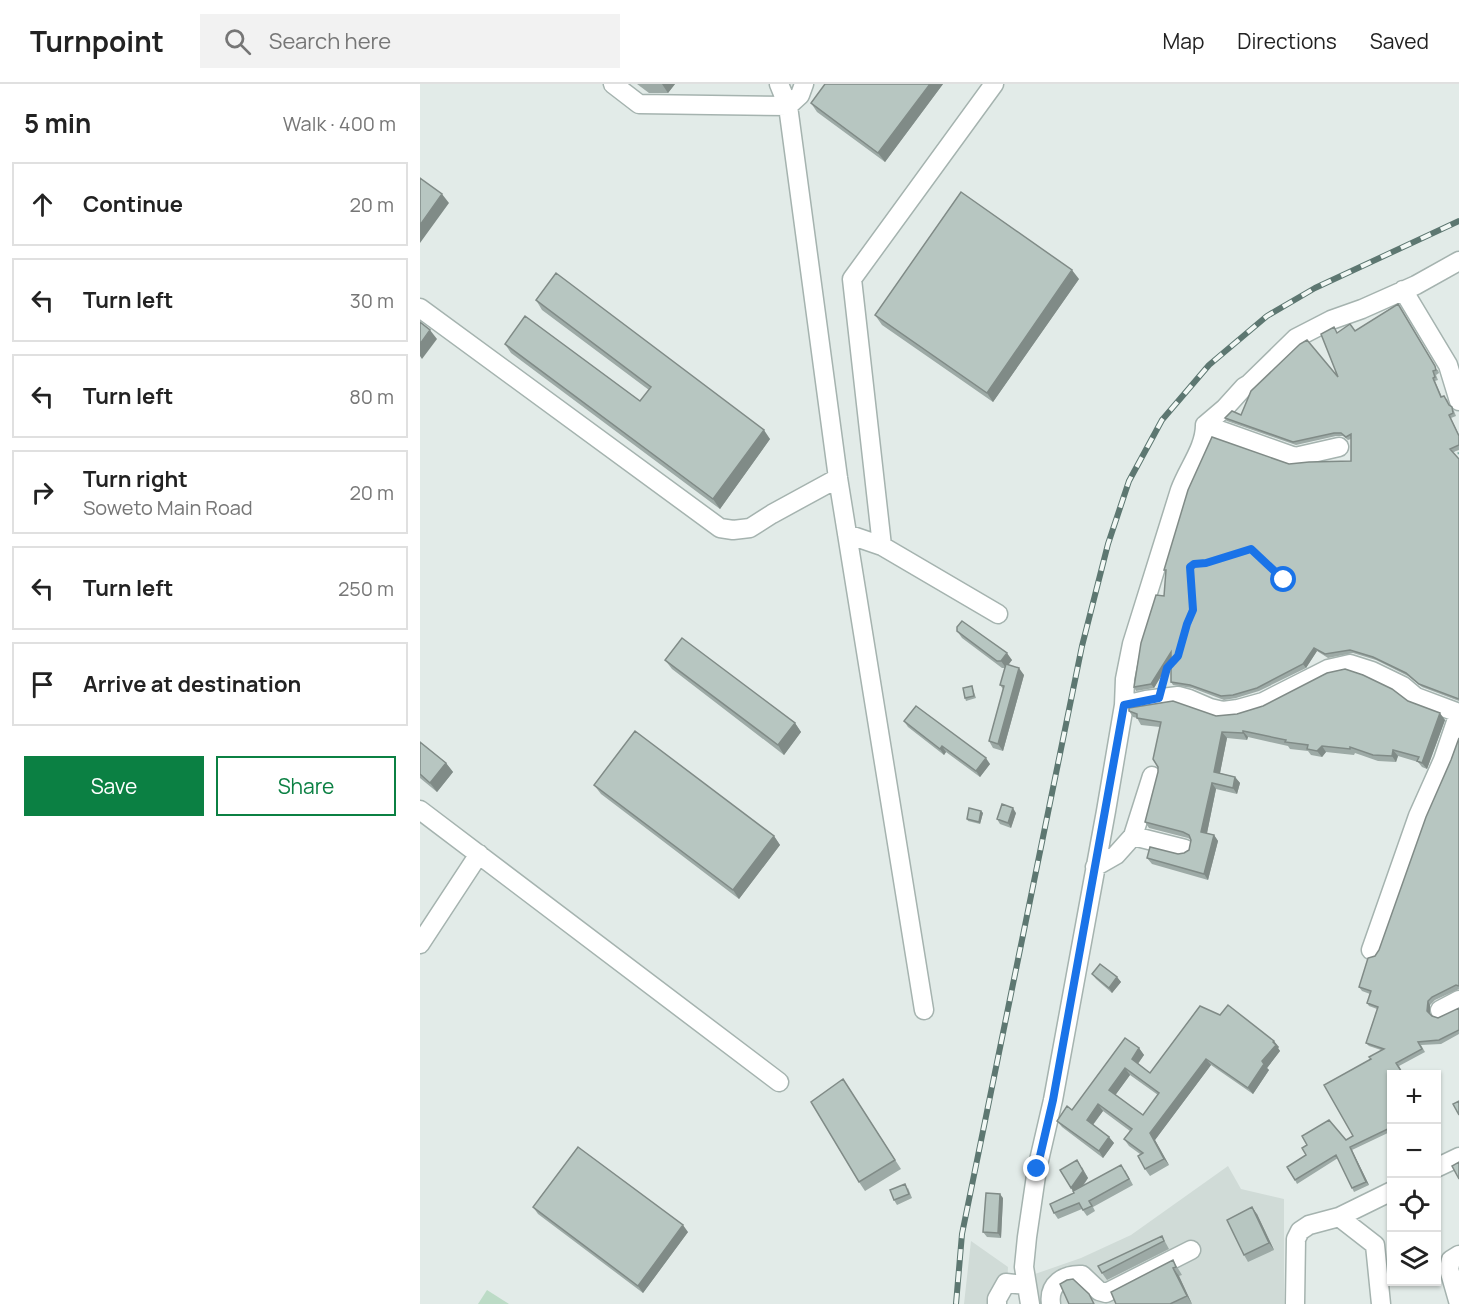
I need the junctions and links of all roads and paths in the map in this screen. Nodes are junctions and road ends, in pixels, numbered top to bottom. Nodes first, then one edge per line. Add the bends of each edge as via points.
1 (613, 84) edge
2 (779, 84) edge
3 (804, 84) edge
4 (994, 84) edge
5 (788, 106) junction
6 (1459, 261) edge
7 (1402, 290) junction
8 (420, 308) edge
9 (1459, 401) edge
10 (1205, 425) junction
11 (1449, 443) edge
12 (1339, 447) dead end
13 (1459, 453) edge
14 (838, 478) junction
15 (847, 534) junction
16 (882, 546) junction
17 (998, 614) dead end
18 (1178, 656) edge
19 (1159, 698) junction
20 (1124, 705) junction
21 (1459, 713) edge
22 (1152, 776) dead end
23 (420, 810) edge
24 (1133, 836) junction
25 (1185, 849) edge
26 (479, 854) junction
27 (1095, 867) junction
28 (420, 944) edge
29 (1371, 950) dead end
30 (1459, 1000) edge
31 (924, 1010) dead end
32 (1440, 1010) dead end
33 (779, 1082) dead end
34 (1459, 1157) edge
35 (1441, 1166) edge
36 (1387, 1193) edge
37 (1339, 1217) junction
38 (1191, 1250) dead end
39 (1459, 1256) edge
40 (1026, 1285) junction
41 (997, 1304) edge
42 (1030, 1304) edge
43 (1051, 1304) edge
44 (1294, 1304) edge
45 (1381, 1304) edge
46 (1459, 1304) edge

1 - 5 street via 639,104
2 - 5 street
3 - 5 street
4 - 16 street via 852,279
5 - 14 street
6 - 7 street
7 - 9 street via 1448,365
7 - 10 street via 1296,338
8 - 14 street via 720,528 750,528
10 - 12 street via 1295,457
10 - 20 street via 1205,438 1186,472 1132,644
11 - 13 path
14 - 15 street
15 - 16 street
15 - 31 street
16 - 17 street
18 - 19 path via 1167,668
19 - 20 street
19 - 21 street via 1178,696 1217,709 1238,709 1263,702 1328,669 1350,664 1403,686 1416,697
20 - 27 street
21 - 29 street
22 - 24 street
23 - 26 street
24 - 25 street
24 - 27 street via 1116,855
26 - 28 street
26 - 33 street
27 - 40 street via 1037,1169 1024,1267
30 - 32 street
34 - 35 street
36 - 37 street
37 - 44 street via 1300,1231 1296,1239
37 - 45 street via 1375,1245
38 - 43 street via 1106,1293 1082,1275 1064,1277 1052,1289
39 - 46 street via 1451,1260 1449,1269
40 - 41 street via 1006,1283
40 - 42 street

